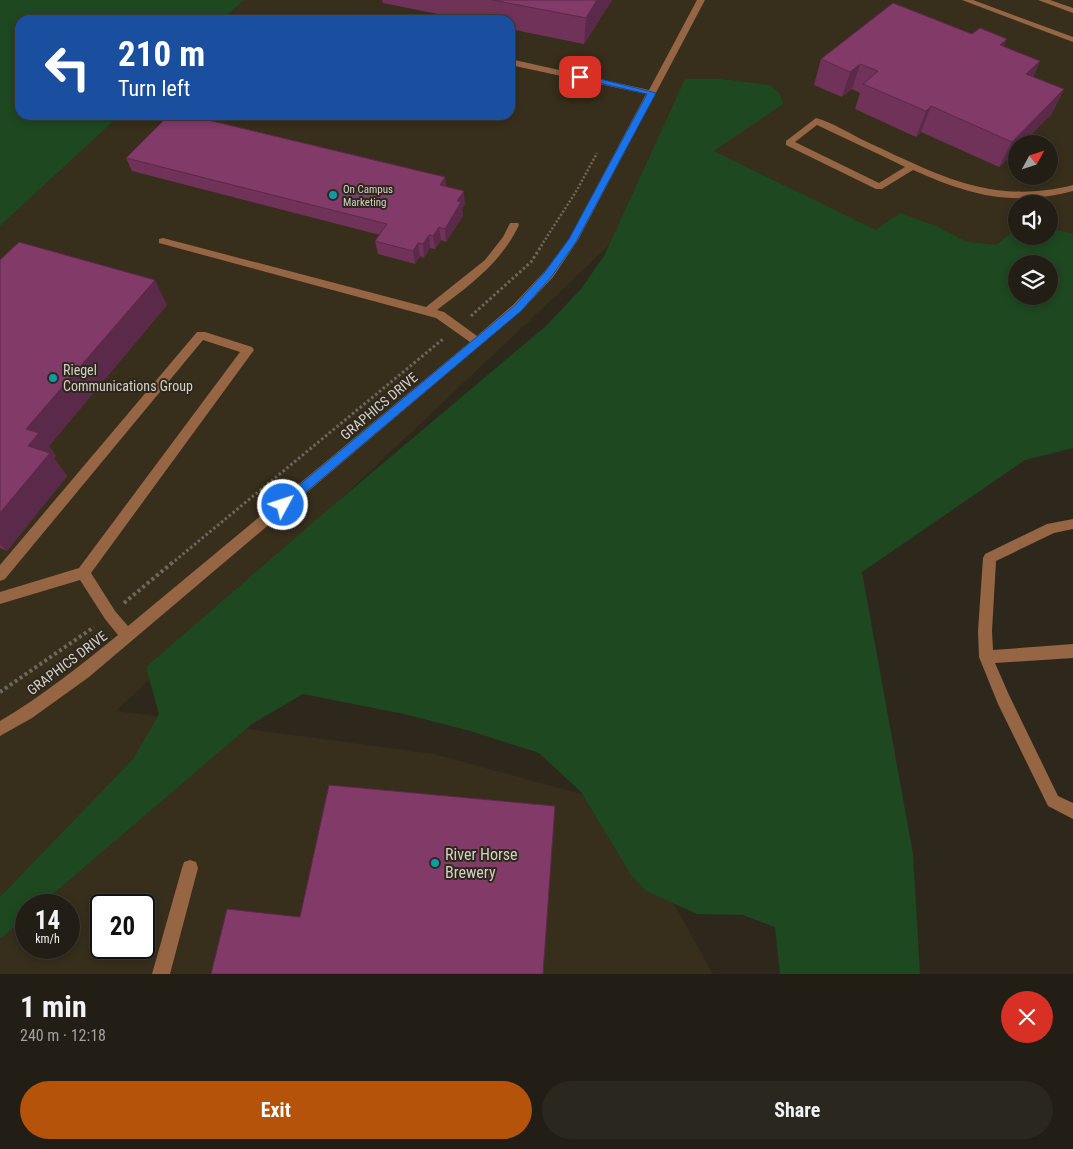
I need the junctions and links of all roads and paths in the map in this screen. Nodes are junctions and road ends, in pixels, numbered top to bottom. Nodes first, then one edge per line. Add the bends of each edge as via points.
1 (701, 0) edge
2 (966, 0) edge
3 (1042, 0) edge
4 (1073, 11) edge
5 (1073, 40) edge
6 (515, 63) edge
7 (652, 93) junction
8 (600, 147) dead end
9 (912, 166) junction
10 (1073, 188) edge
11 (514, 225) dead end
12 (164, 241) dead end
13 (428, 312) junction
14 (457, 328) junction
15 (478, 342) junction
16 (1073, 524) edge
17 (84, 573) junction
18 (0, 575) edge
19 (0, 598) edge
20 (110, 615) junction
21 (127, 636) junction
22 (1073, 651) edge
23 (986, 656) junction
24 (0, 692) edge
25 (0, 729) edge
26 (1073, 811) edge
27 (190, 868) dead end
28 (161, 974) edge

1 - 7 lane, GRAPHICS DRIVE
2 - 5 lane
3 - 4 lane
6 - 7 lane
7 - 15 lane, GRAPHICS DRIVE via 573,240 549,274
8 - 14 path via 531,262
9 - 9 lane via 816,121 789,143 879,187
9 - 10 lane via 948,182 991,194 1045,196
11 - 13 lane via 502,248 476,274
12 - 13 lane
13 - 14 lane via 440,315
14 - 15 lane
14 - 20 path
15 - 21 lane, GRAPHICS DRIVE
16 - 23 lane via 1052,528 990,558 984,631
17 - 18 lane via 248,350 201,335
17 - 19 lane
17 - 20 lane
20 - 21 lane
20 - 24 path
21 - 25 lane, GRAPHICS DRIVE via 84,672
22 - 23 lane
23 - 26 lane via 1003,699 1053,801
27 - 28 lane

